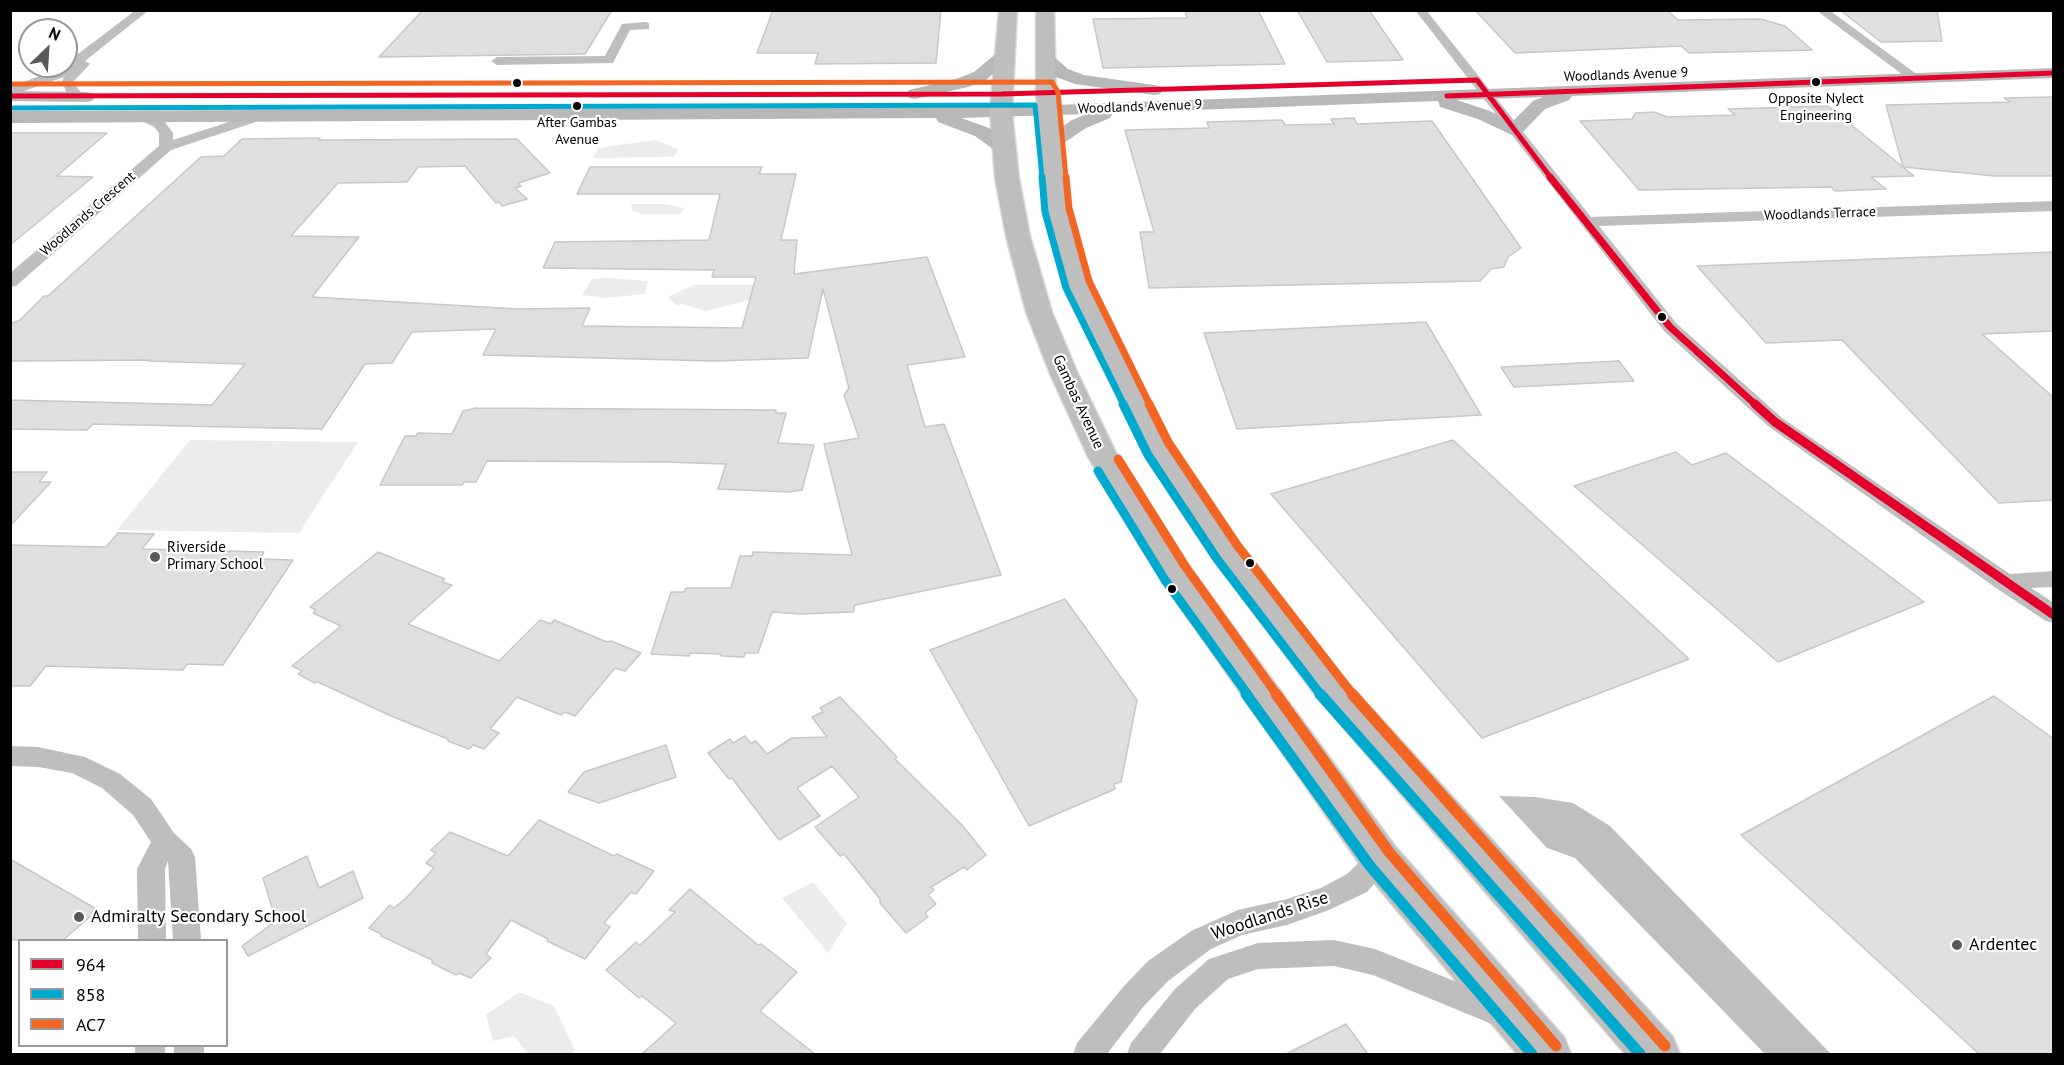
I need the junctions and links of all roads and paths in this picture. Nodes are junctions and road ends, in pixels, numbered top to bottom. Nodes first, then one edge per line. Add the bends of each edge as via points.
1 (144, 10) edge
2 (155, 10) edge
3 (1008, 10) edge
4 (1045, 10) edge
5 (1420, 10) edge
6 (1821, 10) edge
7 (645, 26) dead end
8 (1005, 56) junction
9 (1046, 59) junction
10 (497, 61) dead end
11 (2054, 61) edge
12 (1897, 65) junction
13 (2054, 73) edge
14 (1916, 78) junction
15 (1482, 88) junction
16 (1154, 90) junction
17 (1575, 92) junction
18 (10, 94) edge
19 (915, 94) junction
20 (80, 97) junction
21 (1412, 97) junction
22 (1001, 103) junction
23 (1127, 107) junction
24 (904, 112) junction
25 (266, 114) junction
26 (143, 116) junction
27 (1048, 116) junction
28 (10, 117) edge
29 (1514, 130) junction
30 (166, 147) junction
31 (1004, 148) junction
32 (2054, 206) edge
33 (1586, 222) junction
34 (10, 282) edge
35 (2054, 579) edge
36 (2004, 582) junction
37 (2054, 615) edge
38 (10, 756) edge
39 (165, 841) junction
40 (1380, 859) junction
41 (152, 939) edge
42 (187, 939) edge
43 (1516, 1020) junction
44 (1088, 1054) edge
45 (1142, 1054) edge
46 (1547, 1054) edge
47 (1656, 1054) edge

1 - 18 street via 60,74
2 - 20 street via 73,73 69,85
3 - 8 main road, Gambas Avenue
4 - 9 main road
5 - 15 street
6 - 12 street
7 - 10 street via 626,27 609,60
8 - 19 main road via 980,76
8 - 22 main road, Gambas Avenue
9 - 16 main road via 1062,73 1081,80
9 - 27 main road
11 - 12 main road, Woodlands Avenue 9
12 - 14 street
12 - 15 main road, Woodlands Avenue 9
13 - 14 main road, Woodlands Avenue 9
14 - 17 main road, Woodlands Avenue 9
15 - 16 main road, Woodlands Avenue 9
15 - 17 main road, Woodlands Avenue 9
15 - 21 main road, Woodlands Avenue 9
15 - 29 street
16 - 27 main road, Woodlands Avenue 9
17 - 29 main road via 1539,105
18 - 20 main road, Woodlands Avenue 9
19 - 20 main road, Woodlands Avenue 9
19 - 22 main road, Woodlands Avenue 9
21 - 23 main road, Woodlands Avenue 9
21 - 29 main road via 1463,107
22 - 24 main road, Woodlands Avenue 9
22 - 27 main road, Woodlands Avenue 9
22 - 31 main road, Gambas Avenue
23 - 27 main road, Woodlands Avenue 9
23 - 27 main road via 1095,116
24 - 25 main road, Woodlands Avenue 9
24 - 31 main road via 963,124
25 - 26 main road, Woodlands Avenue 9
25 - 30 street, Woodlands Crescent
26 - 28 main road, Woodlands Avenue 9
26 - 30 street via 159,124 166,133
27 - 47 main road via 1057,210 1078,285 1158,448 1227,552 1329,686
29 - 33 street
30 - 34 street, Woodlands Crescent
31 - 40 main road, Gambas Avenue via 1018,236 1039,312 1103,457 1175,573
32 - 33 street, Woodlands Terrace
33 - 36 street via 1670,327 1775,422
35 - 36 street
36 - 37 street
38 - 39 street via 76,764 111,781 142,807
39 - 41 street via 151,869
39 - 42 street via 182,856
40 - 43 main road, Gambas Avenue
40 - 44 street, Woodlands Rise via 1357,883 1329,898 1238,923 1201,940 1158,971
43 - 45 street via 1375,962 1334,953 1258,956 1219,969 1185,999
43 - 46 main road, Gambas Avenue

